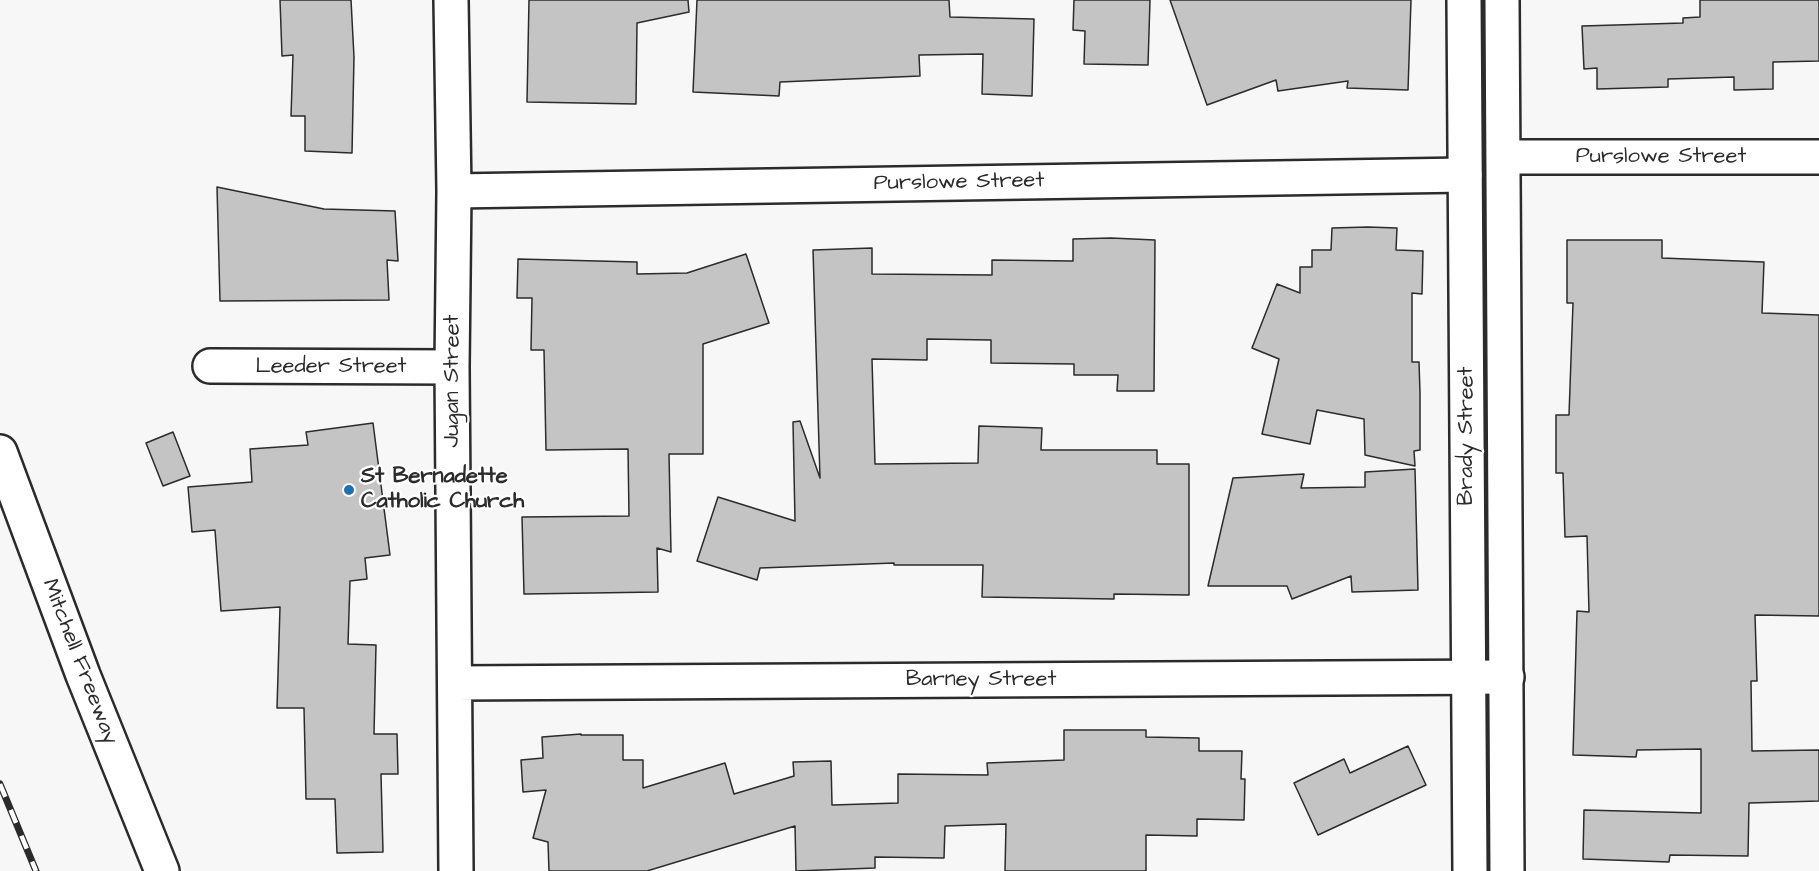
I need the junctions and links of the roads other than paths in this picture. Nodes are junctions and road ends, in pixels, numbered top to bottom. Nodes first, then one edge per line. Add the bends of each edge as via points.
1 (451, 0) edge
2 (1464, 0) edge
3 (1502, 0) edge
4 (1504, 157) junction
5 (1819, 157) edge
6 (1465, 175) junction
7 (454, 191) junction
8 (210, 366) dead end
9 (453, 368) junction
10 (0, 452) edge
11 (1468, 677) junction
12 (1507, 677) junction
13 (455, 682) junction
14 (162, 871) edge
15 (456, 871) edge
16 (1470, 871) edge
17 (1507, 871) edge

1 - 7 main road, Jugan Street
2 - 6 main road, Brady Street
3 - 4 main road, Brady Street
4 - 5 main road, Purslowe Street
4 - 12 main road, Brady Street
6 - 7 main road, Purslowe Street
6 - 11 main road, Brady Street
7 - 9 main road, Jugan Street
8 - 9 main road, Leeder Street
9 - 13 main road, Jugan Street
10 - 14 main road, Mitchell Freeway via 83,675
11 - 12 main road, Barney Street
11 - 13 main road, Barney Street
11 - 16 main road, Brady Street
12 - 17 main road, Brady Street
13 - 15 main road, Jugan Street

